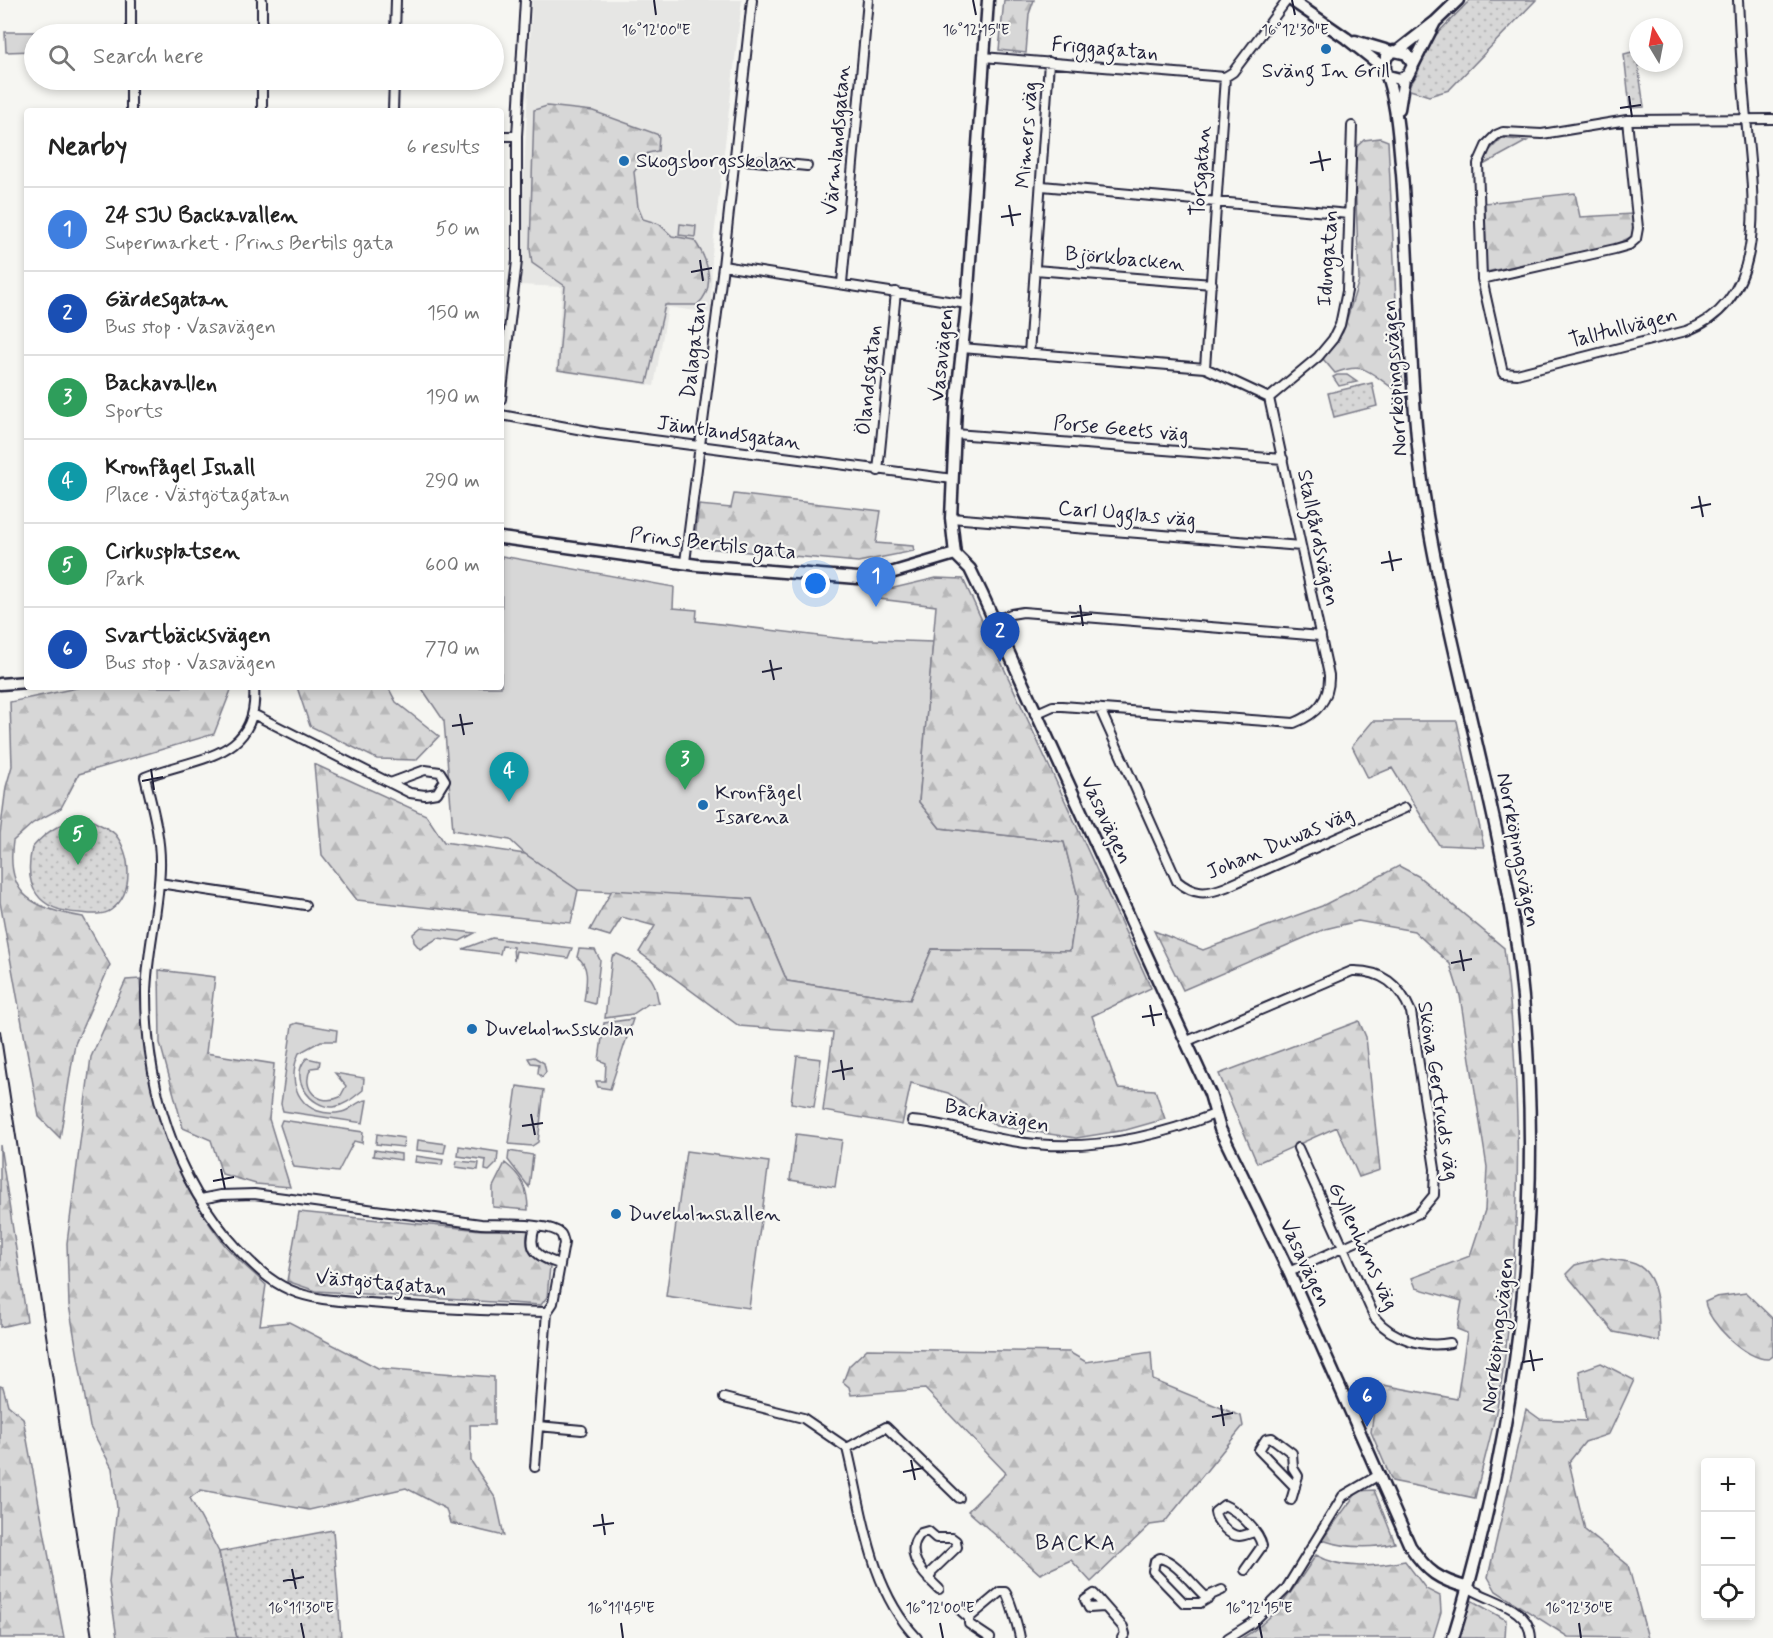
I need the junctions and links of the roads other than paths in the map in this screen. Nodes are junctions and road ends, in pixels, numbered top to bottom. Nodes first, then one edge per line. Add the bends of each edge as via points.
1 (131, 0) edge
2 (262, 0) edge
3 (396, 0) edge
4 (525, 0) edge
5 (752, 0) edge
6 (868, 0) edge
7 (987, 0) edge
8 (1287, 0) edge
9 (1291, 0) edge
10 (1458, 0) edge
11 (1738, 0) edge
12 (1435, 22) junction
13 (131, 24) edge
14 (262, 24) edge
15 (395, 24) edge
16 (1346, 38) junction
17 (1395, 52) junction
18 (982, 57) junction
19 (1049, 62) junction
20 (1412, 63) junction
21 (1386, 72) junction
22 (1225, 77) junction
23 (1404, 78) junction
24 (131, 90) edge
25 (262, 90) edge
26 (394, 90) edge
27 (131, 108) edge
28 (262, 108) edge
29 (393, 108) edge
30 (1773, 119) edge
31 (1627, 120) junction
32 (1746, 120) junction
33 (1398, 121) junction
34 (1352, 126) dead end
35 (504, 136) edge
36 (517, 136) junction
37 (734, 159) junction
38 (807, 166) dead end
39 (1042, 186) junction
40 (1216, 202) junction
41 (1349, 214) junction
42 (723, 266) junction
43 (1035, 270) junction
44 (1482, 279) junction
45 (842, 283) junction
46 (1212, 284) junction
47 (896, 292) junction
48 (966, 304) junction
49 (962, 348) junction
50 (1029, 354) junction
51 (1205, 368) junction
52 (504, 371) edge
53 (1269, 398) junction
54 (504, 415) edge
55 (955, 434) junction
56 (700, 447) junction
57 (1283, 459) junction
58 (878, 471) junction
59 (953, 479) junction
60 (951, 518) junction
61 (504, 538) edge
62 (1301, 546) junction
63 (956, 555) junction
64 (685, 562) junction
65 (994, 621) junction
66 (1321, 636) junction
67 (24, 682) edge
68 (0, 684) edge
69 (254, 690) edge
70 (1100, 710) junction
71 (253, 714) junction
72 (1035, 714) junction
73 (390, 783) junction
74 (1405, 808) dead end
75 (159, 884) junction
76 (305, 905) dead end
77 (1185, 1042) junction
78 (1215, 1114) junction
79 (912, 1121) dead end
80 (1298, 1148) dead end
81 (201, 1199) junction
82 (535, 1227) junction
83 (1343, 1248) junction
84 (559, 1264) junction
85 (1289, 1272) junction
86 (547, 1312) junction
87 (1450, 1343) dead end
88 (724, 1398) dead end
89 (538, 1426) junction
90 (582, 1430) dead end
91 (847, 1448) junction
92 (535, 1467) dead end
93 (1379, 1475) junction
94 (1295, 1488) junction
95 (959, 1498) dead end
96 (1291, 1500) dead end
97 (1254, 1532) junction
98 (1245, 1570) dead end
99 (929, 1580) junction
100 (1469, 1588) junction
101 (939, 1589) dead end
102 (1222, 1590) dead end
103 (1210, 1597) junction
104 (1104, 1607) dead end
105 (958, 1609) dead end
106 (969, 1618) junction
107 (917, 1638) edge
108 (990, 1638) edge
109 (1020, 1638) edge
110 (1122, 1638) edge
111 (1228, 1638) edge
112 (1453, 1638) edge
113 (1531, 1638) edge

1 - 13 street
2 - 14 street
3 - 15 street
4 - 36 street
5 - 37 street, Dalagatan
6 - 45 street, Värmlandsgatan
7 - 18 street, Vasavägen
8 - 22 street via 1233,72
9 - 16 street
10 - 12 street
11 - 32 street, Talltullvägen
12 - 17 street
12 - 20 street
16 - 17 street
16 - 21 street
17 - 20 street via 1407,54
17 - 21 street via 1385,59
18 - 19 street, Friggagatan
18 - 48 street, Vasavägen
19 - 22 street, Friggagatan
19 - 39 street, Mimers väg
20 - 23 street via 1411,72
21 - 23 street
21 - 33 street, Norrköpingsvägen
22 - 40 street, Torsgatan
23 - 33 street, Norrköpingsvägen
24 - 27 street
25 - 28 street
26 - 29 street
30 - 32 street, Talltullvägen
31 - 32 street, Talltullvägen
31 - 44 street via 1636,239 1615,249
31 - 44 street, Talltullvägen via 1542,134 1496,135 1481,153 1478,164
32 - 44 street, Talltullvägen via 1752,180 1750,250 1737,290 1726,307 1705,324 1517,374 1503,373
33 - 100 street, Norrköpingsvägen via 1420,471 1442,593 1504,866 1520,969 1530,1104 1528,1241 1522,1315 1507,1420
34 - 41 street, Idungatan
35 - 36 street
36 - 52 street via 516,261
37 - 38 street
37 - 42 street, Dalagatan
39 - 40 street
39 - 43 street, Mimers väg
40 - 41 street
40 - 46 street, Torsgatan
41 - 53 street, Idungatan via 1347,291 1334,339
42 - 45 street
42 - 56 street, Dalagatan
43 - 46 street, Björkbacken
43 - 50 street, Mimers väg
45 - 47 street
46 - 51 street, Torsgatan
47 - 48 street
47 - 58 street, Ölandsgatan
48 - 49 street, Vasavägen
49 - 50 street
49 - 55 street, Vasavägen
50 - 51 street
51 - 53 street
53 - 57 street, Stallgårdsvägen
54 - 56 street, Jämtlandsgatan
55 - 57 street, Porse Geets väg
55 - 59 street, Vasavägen
56 - 58 street, Jämtlandsgatan
56 - 64 street, Dalagatan
57 - 62 street, Stallgårdsvägen
58 - 59 street, Jämtlandsgatan
59 - 60 street, Vasavägen
60 - 62 street, Carl Ugglas väg
60 - 63 street, Vasavägen
61 - 64 street, Prins Bertils gata
62 - 66 street, Stallgårdsvägen
63 - 64 street, Prins Bertils gata via 863,578
63 - 65 street, Vasavägen via 970,569
65 - 66 street via 1023,612
65 - 72 street, Vasavägen
66 - 70 street, Stallgårdsvägen via 1330,687 1317,711 1294,723
67 - 68 street
69 - 71 street, Västgötagatan
70 - 72 street, Stallgårdsvägen via 1053,706
70 - 74 street, Johan Duwas väg via 1177,881 1202,894
71 - 73 street
71 - 75 street, Västgötagatan via 247,731 230,748 145,777 157,837
72 - 77 street, Vasavägen
73 - 73 street via 425,795 439,791 445,780 440,772 430,770
75 - 76 street
75 - 81 street, Västgötagatan via 149,961 147,1032 160,1105 172,1144
77 - 78 street, Vasavägen via 1210,1094
77 - 83 street, Sköna Gertruds väg via 1352,971 1372,972 1399,989 1411,1012 1435,1169 1434,1195 1419,1213
78 - 79 street, Backavägen via 1119,1143 1083,1146 1013,1142
78 - 85 street, Vasavägen
80 - 83 street, Gyllenhorns väg
81 - 82 street via 254,1194 481,1224
81 - 86 street, Västgötagatan via 217,1225 248,1259 291,1291 354,1302
82 - 84 street via 531,1244 534,1250
82 - 84 street via 561,1234 564,1243
83 - 85 street, Sköna Gertruds väg
83 - 87 street, Gyllenhorns väg via 1365,1300 1382,1326 1405,1339 1438,1345
84 - 86 street via 553,1303
85 - 93 street, Vasavägen
86 - 89 street
88 - 91 street via 804,1418
89 - 90 street
89 - 92 street
91 - 95 street via 886,1427
91 - 107 street via 878,1578 890,1603
93 - 100 street, Vasavägen via 1423,1566 1450,1583
93 - 111 street via 1343,1496 1286,1589 1252,1623
94 - 94 street via 1298,1476 1292,1453 1272,1438 1266,1439 1259,1450
94 - 96 street
97 - 97 street via 1232,1508 1224,1505 1215,1512 1216,1519 1233,1534
97 - 98 street via 1262,1546
99 - 99 street via 913,1553 913,1543 928,1531 936,1538 957,1541 957,1547
99 - 101 street
100 - 112 street, Norrköpingsvägen
100 - 113 street via 1518,1612 1527,1623
102 - 103 street
103 - 103 street via 1165,1559 1155,1561 1153,1571 1184,1603 1200,1603
104 - 110 street via 1123,1627
105 - 106 street
106 - 108 street via 969,1624
106 - 109 street via 1005,1592 1010,1597

